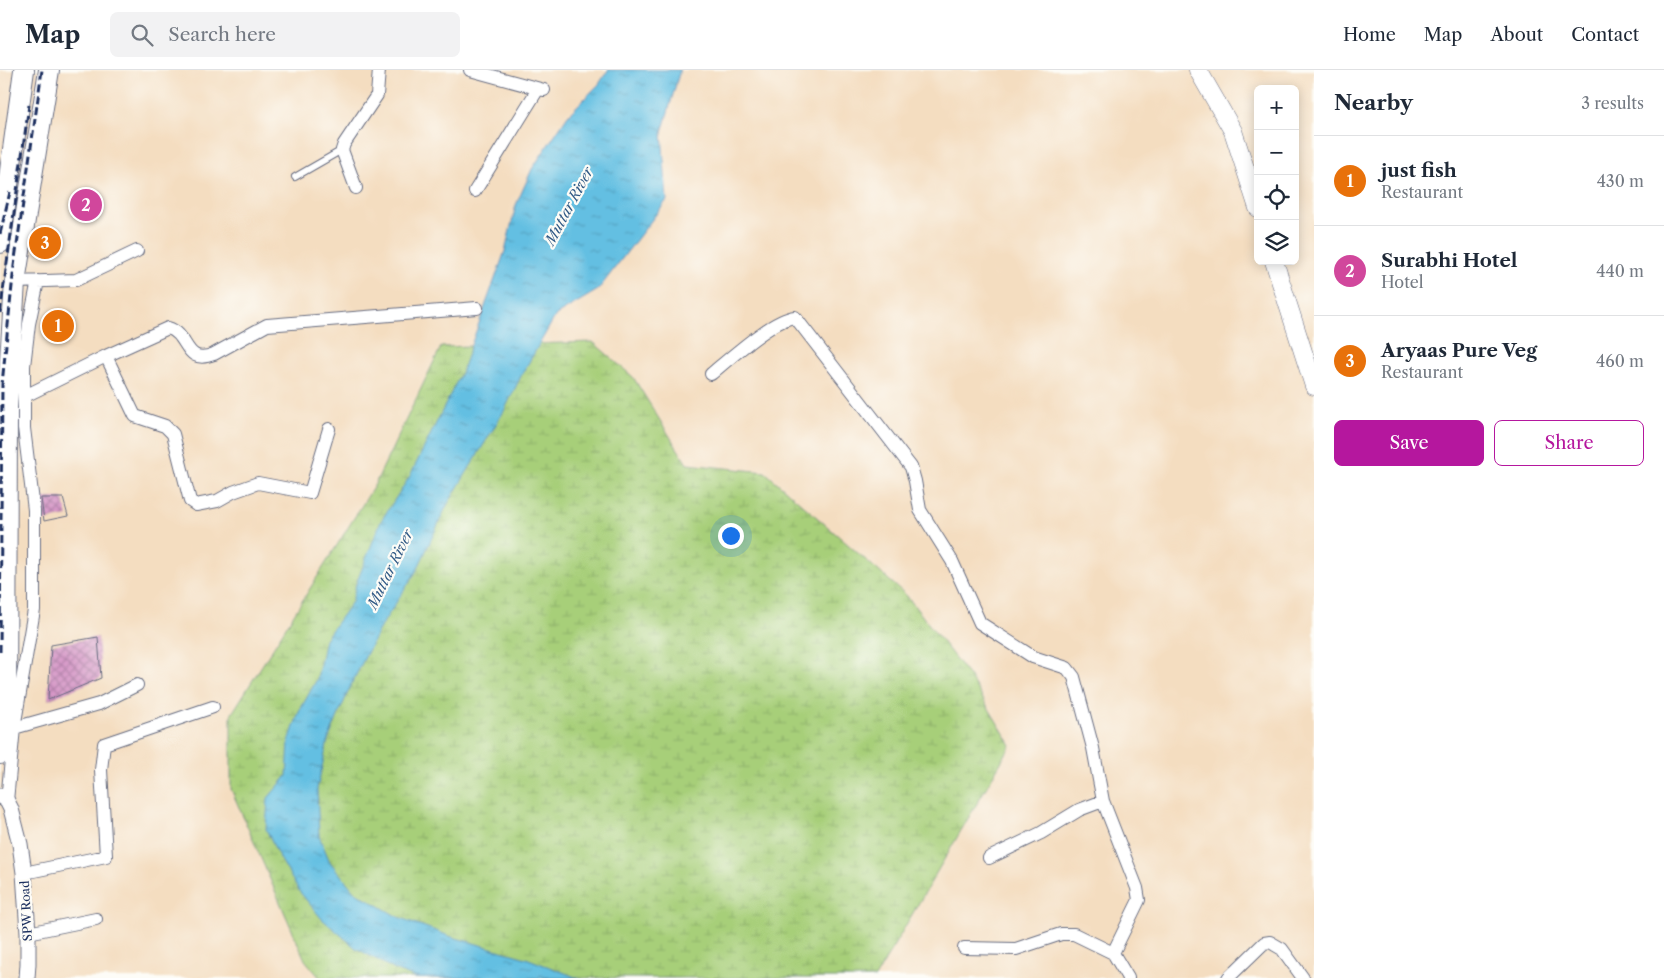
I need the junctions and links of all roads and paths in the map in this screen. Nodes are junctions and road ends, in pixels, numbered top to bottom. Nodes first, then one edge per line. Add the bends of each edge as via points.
1 (49, 70) edge
2 (378, 70) edge
3 (470, 70) edge
4 (1198, 70) edge
5 (21, 72) edge
6 (342, 150) junction
7 (295, 177) dead end
8 (356, 188) dead end
9 (475, 191) dead end
10 (1254, 196) edge
11 (2, 208) edge
12 (0, 243) edge
13 (137, 251) dead end
14 (1275, 265) edge
15 (38, 281) junction
16 (15, 282) junction
17 (477, 308) dead end
18 (106, 356) junction
19 (711, 374) dead end
20 (1314, 386) edge
21 (25, 396) junction
22 (329, 429) dead end
23 (137, 685) dead end
24 (213, 708) dead end
25 (14, 728) junction
26 (0, 754) edge
27 (4, 799) edge
28 (1103, 801) junction
29 (989, 858) dead end
30 (24, 873) junction
31 (96, 919) dead end
32 (28, 933) junction
33 (964, 948) dead end
34 (1113, 952) junction
35 (27, 978) edge
36 (1128, 978) edge
37 (1228, 978) edge
38 (1303, 978) edge

1 - 16 highway
2 - 6 street via 378,95
3 - 9 street via 542,90
4 - 10 main road via 1233,131
5 - 11 highway
6 - 7 lane
6 - 8 street
11 - 12 highway
13 - 15 street via 76,280
14 - 20 main road
15 - 16 street
15 - 21 street via 24,366
16 - 26 highway via 7,408 6,732
17 - 18 street via 267,325 206,358 190,352 175,331 168,328
18 - 21 street
18 - 22 street via 135,416 165,426 173,434 190,501 196,505 217,501 258,483 310,493
19 - 28 street via 774,325 795,317 911,467 920,510 952,561 980,623 1033,657 1067,668 1074,677
21 - 25 street via 24,428 34,510 34,610
23 - 25 street via 99,704
24 - 30 street via 104,744 100,770 106,856
25 - 27 street
27 - 30 street, SPW Road via 11,809
28 - 29 street via 1079,810
28 - 34 street via 1139,900
30 - 32 street, SPW Road
31 - 32 street
32 - 35 street, SPW Road
33 - 34 street via 1016,949 1061,934 1074,934
34 - 36 street
37 - 38 street via 1264,943 1270,942 1282,949

